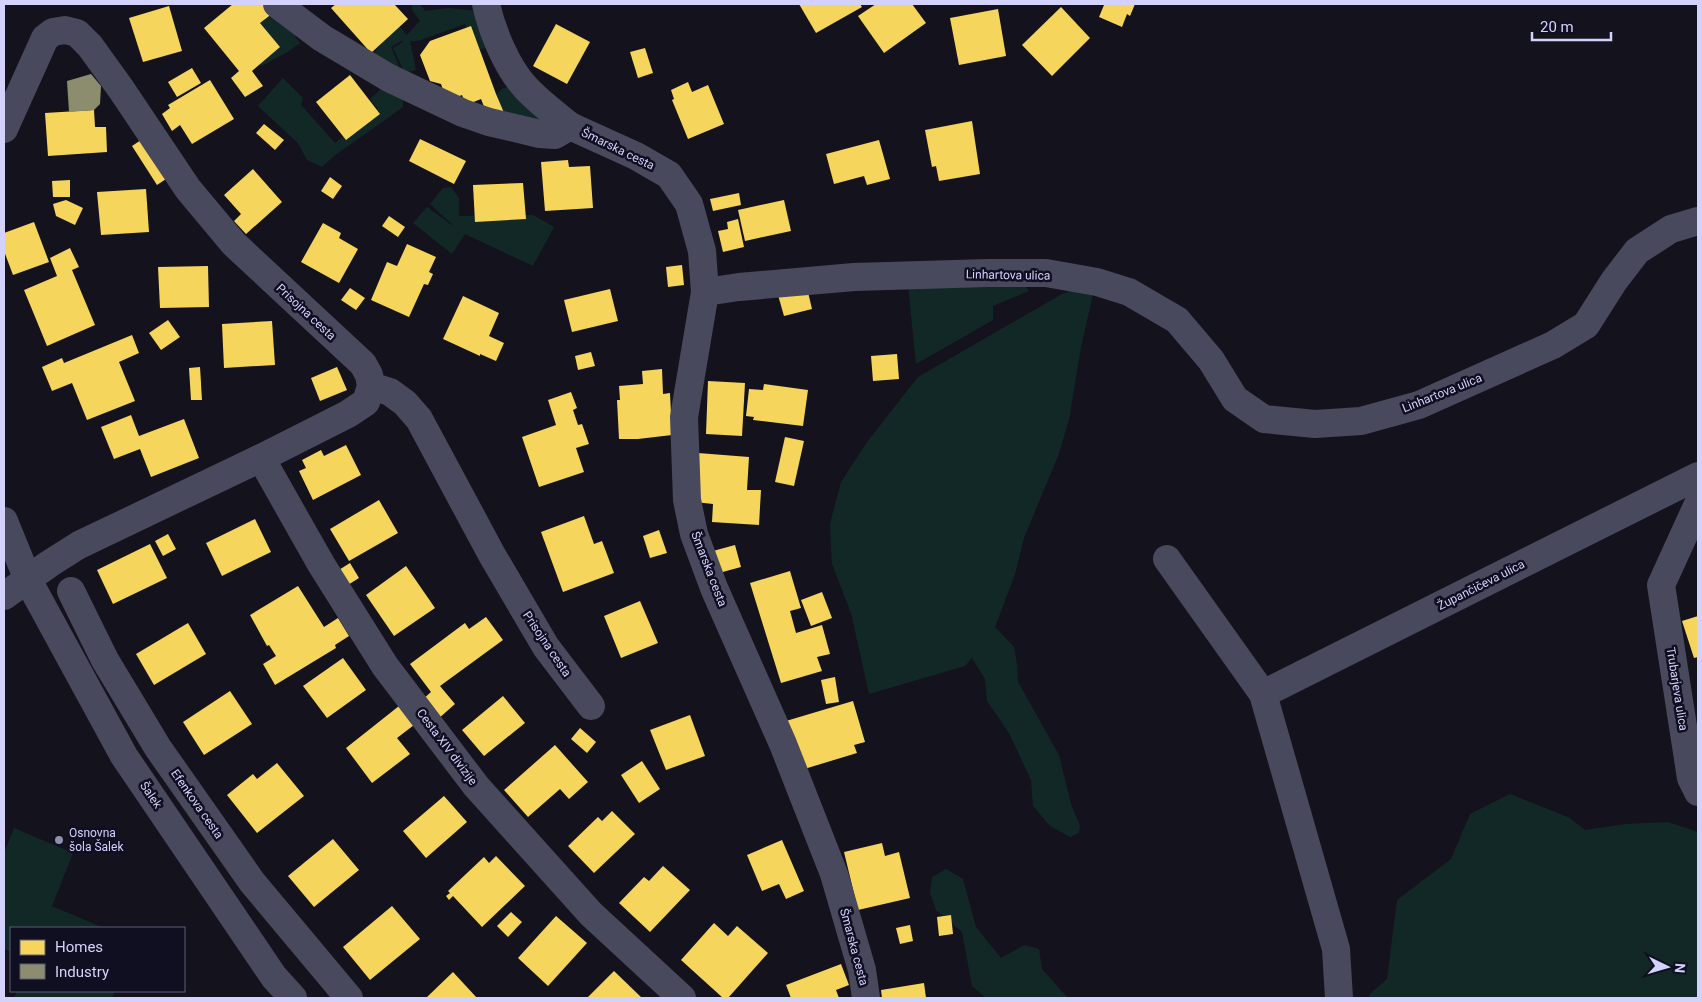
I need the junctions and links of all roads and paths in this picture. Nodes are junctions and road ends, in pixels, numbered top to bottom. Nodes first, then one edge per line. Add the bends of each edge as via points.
1 (277, 4) edge
2 (486, 4) edge
3 (570, 126) junction
4 (4, 129) edge
5 (1698, 221) edge
6 (705, 292) junction
7 (371, 386) junction
8 (261, 458) junction
9 (1698, 476) edge
10 (1698, 504) edge
11 (4, 521) edge
12 (1167, 559) dead end
13 (28, 580) junction
14 (71, 591) dead end
15 (4, 596) edge
16 (1263, 694) junction
17 (591, 706) dead end
18 (1698, 792) edge
19 (252, 882) junction
20 (225, 903) junction
21 (293, 998) edge
22 (349, 998) edge
23 (682, 998) edge
24 (866, 998) edge
25 (1339, 998) edge

1 - 3 street, Šmarska cesta via 322,38 389,78 463,114 540,134 555,135
2 - 3 street, Šmarska cesta via 503,54 524,86
3 - 6 street, Šmarska cesta via 669,175 689,204 702,252
4 - 7 street, Prisojna cesta via 45,38 53,32 65,30 77,33 121,89 188,189 234,244 363,364
5 - 6 street, Linhartova ulica via 1671,229 1636,251 1586,326 1418,405 1361,421 1315,424 1264,419 1235,399 1211,360 1177,320 1129,292 1097,282 1046,273 960,274 854,277
6 - 24 street, Šmarska cesta via 684,417 687,500 694,534 834,874 862,970
7 - 8 street via 366,402 348,414
7 - 17 street, Prisojna cesta via 390,392 419,419 546,647
8 - 13 street via 79,545
8 - 23 street, Cesta XIV divizije via 321,564 385,666 476,786 591,914
9 - 16 street, Župančičeva ulica
10 - 18 street, Trubarjeva ulica via 1661,585 1691,778
11 - 13 street
12 - 16 street
13 - 15 street
13 - 20 street, Šalek via 124,756
14 - 19 street, Efenkova cesta via 105,660 158,748
16 - 25 street via 1336,949
19 - 20 street
19 - 22 street, Efenkova cesta
20 - 21 street, Šalek via 274,977

